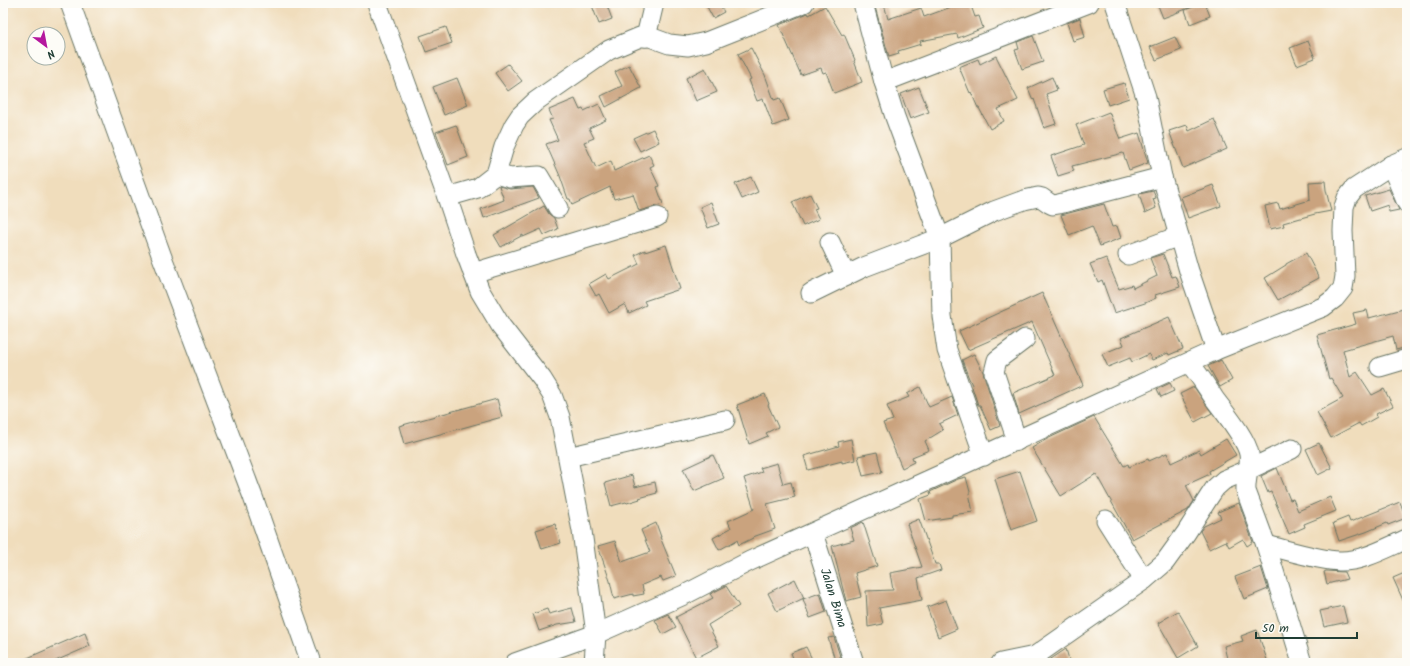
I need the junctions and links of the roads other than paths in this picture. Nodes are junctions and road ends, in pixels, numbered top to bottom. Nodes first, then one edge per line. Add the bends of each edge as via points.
1 (70, 3) edge
2 (377, 3) edge
3 (654, 3) edge
4 (804, 3) edge
5 (863, 3) edge
6 (1089, 3) edge
7 (1115, 3) edge
8 (646, 37) junction
9 (884, 82) junction
10 (1399, 162) edge
11 (496, 174) junction
12 (1162, 177) junction
13 (447, 197) junction
14 (1407, 203) edge
15 (558, 208) dead end
16 (657, 217) dead end
17 (1179, 236) junction
18 (940, 238) junction
19 (830, 242) dead end
20 (1128, 255) dead end
21 (473, 272) junction
22 (846, 276) junction
23 (811, 293) dead end
24 (1025, 340) dead end
25 (1216, 350) junction
26 (1407, 359) edge
27 (1189, 363) junction
28 (1380, 367) dead end
29 (726, 420) dead end
30 (1017, 441) junction
31 (1292, 449) dead end
32 (568, 456) junction
33 (984, 456) junction
34 (1248, 470) junction
35 (1106, 520) dead end
36 (813, 533) junction
37 (1407, 539) edge
38 (1266, 545) junction
39 (1144, 580) junction
40 (596, 634) junction
41 (1036, 659) edge
42 (311, 663) edge
43 (515, 663) edge
44 (594, 663) edge
45 (854, 663) edge
46 (1001, 663) edge
47 (1302, 663) edge

1 - 42 street via 253,497
2 - 13 street
3 - 8 street
4 - 8 street via 718,38 688,46 669,44
5 - 9 street
6 - 9 street
7 - 12 street via 1146,97
8 - 11 street via 609,50 536,101 514,125
9 - 18 street
10 - 14 street
10 - 25 street via 1354,189 1347,198 1343,231 1345,276 1343,288 1335,298 1323,307
11 - 13 street via 478,188
11 - 15 street via 510,178 539,176
12 - 17 street
12 - 18 street via 1059,204 1049,203 1038,197 1024,200 994,211
13 - 21 street
16 - 21 street
17 - 20 street
17 - 25 street via 1200,308
18 - 22 street
18 - 33 street via 942,316 947,350
19 - 22 street
21 - 32 street via 480,291 501,326 552,395 560,417
22 - 23 street
24 - 30 street via 997,360 994,372
25 - 27 street
26 - 28 street
27 - 30 street
27 - 34 street via 1231,420 1245,444 1249,452
29 - 32 street
30 - 33 street
31 - 34 street
32 - 40 street via 582,531
33 - 36 street
34 - 38 street via 1246,491
34 - 39 street via 1224,480 1215,488 1165,562
35 - 39 street
36 - 40 street
36 - 45 street, Jalan Bima
37 - 38 street via 1373,554 1340,561
38 - 47 street
39 - 41 street
40 - 43 street
40 - 44 street
41 - 46 street

